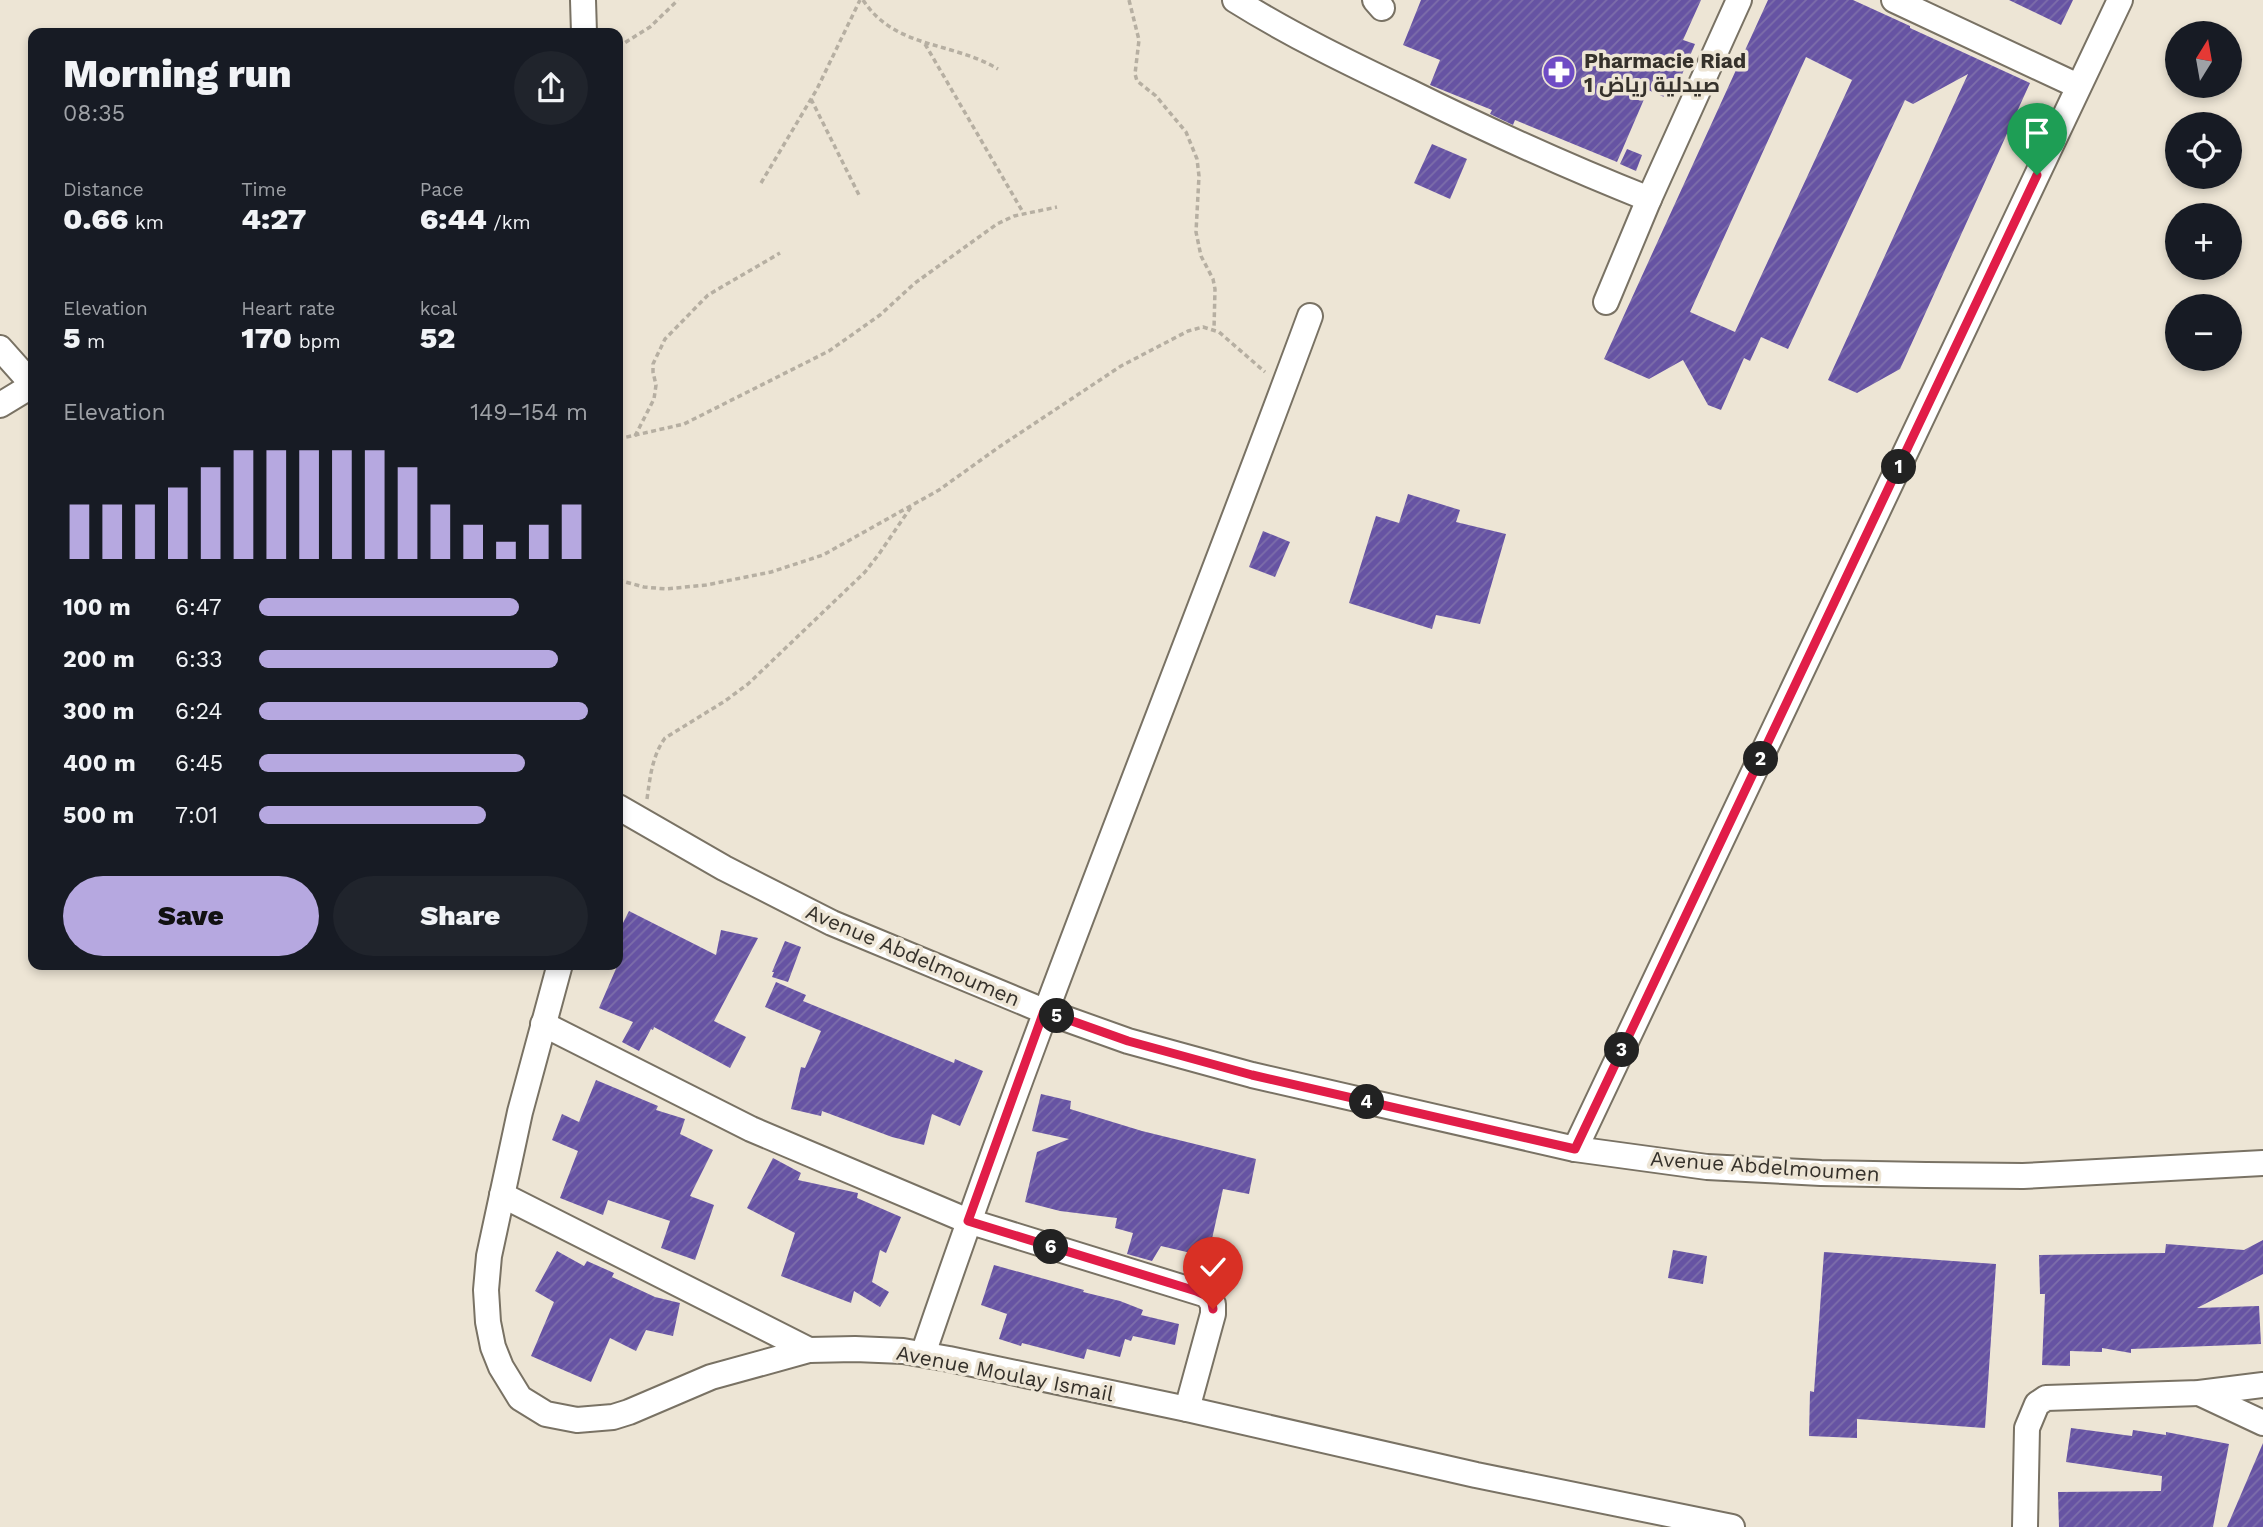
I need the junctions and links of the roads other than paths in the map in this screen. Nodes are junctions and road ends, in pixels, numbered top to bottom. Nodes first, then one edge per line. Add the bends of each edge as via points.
1 (583, 0) edge
2 (1235, 0) edge
3 (1739, 0) edge
4 (1894, 0) edge
5 (2120, 0) edge
6 (584, 28) edge
7 (2078, 86) junction
8 (1649, 199) junction
9 (1606, 302) dead end
10 (1310, 316) dead end
11 (0, 348) edge
12 (28, 379) edge
13 (28, 388) edge
14 (0, 405) edge
15 (623, 810) edge
16 (558, 970) edge
17 (1044, 1011) junction
18 (542, 1024) junction
19 (1575, 1149) junction
20 (2263, 1163) edge
21 (502, 1195) junction
22 (968, 1221) junction
23 (809, 1350) junction
24 (923, 1354) junction
25 (2263, 1385) edge
26 (2199, 1393) junction
27 (1187, 1409) junction
28 (2263, 1423) edge
29 (1732, 1527) edge
30 (2025, 1527) edge

1 - 6 street
2 - 8 street via 1482,127
3 - 8 street
4 - 7 street
5 - 7 street
7 - 19 street
8 - 9 street
10 - 17 street
11 - 12 street
13 - 14 street
15 - 17 street, Avenue Abdelmoumen via 832,923
16 - 18 street, Avenue Moulay Ismail
17 - 19 street, Avenue Abdelmoumen via 1128,1041 1252,1075
17 - 22 street
18 - 21 street, Avenue Moulay Ismail
18 - 22 street via 751,1129
19 - 20 street, Avenue Abdelmoumen via 1707,1167 1913,1175 2024,1177
21 - 23 street
21 - 23 street, Avenue Moulay Ismail via 489,1256 488,1322 501,1367 513,1388 520,1398 546,1413 577,1420 613,1417 710,1377
22 - 24 street
22 - 27 street via 1211,1298 1213,1314
23 - 24 street, Avenue Moulay Ismail
24 - 27 street, Avenue Moulay Ismail
25 - 26 street
26 - 28 street
26 - 30 street via 2060,1396 2037,1404 2027,1428
27 - 29 street, Avenue Moulay Ismail

